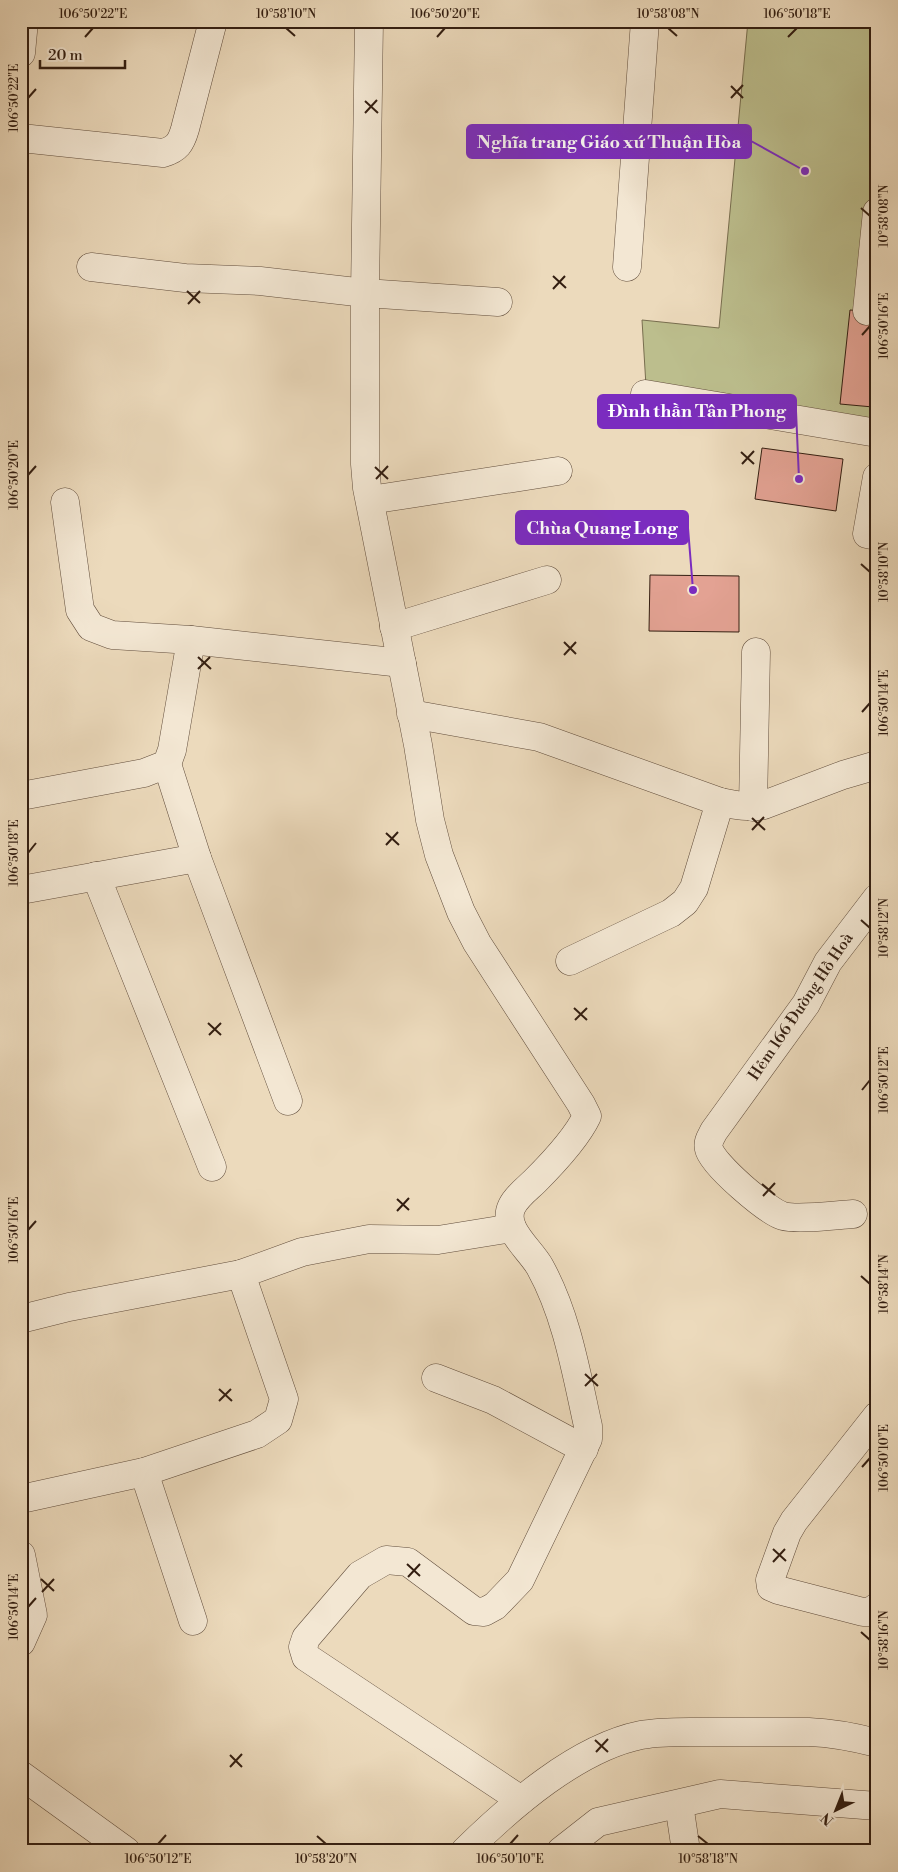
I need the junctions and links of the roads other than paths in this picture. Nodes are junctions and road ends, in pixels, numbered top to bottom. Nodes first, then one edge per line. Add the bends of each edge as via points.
1 (24, 21) edge
2 (213, 21) edge
3 (370, 21) edge
4 (645, 21) edge
5 (21, 53) edge
6 (21, 138) edge
7 (877, 212) edge
8 (91, 267) dead end
9 (627, 267) dead end
10 (365, 294) junction
11 (498, 302) dead end
12 (867, 312) dead end
13 (645, 394) dead end
14 (877, 433) edge
15 (558, 470) dead end
16 (877, 477) edge
17 (370, 500) junction
18 (65, 502) dead end
19 (877, 536) edge
20 (547, 580) dead end
21 (394, 627) junction
22 (191, 640) junction
23 (756, 652) dead end
24 (402, 663) junction
25 (411, 714) junction
26 (167, 764) junction
27 (877, 765) edge
28 (21, 796) edge
29 (720, 802) junction
30 (754, 807) junction
31 (197, 858) junction
32 (96, 876) junction
33 (21, 890) edge
34 (877, 898) edge
35 (570, 961) dead end
36 (288, 1101) dead end
37 (212, 1166) dead end
38 (853, 1214) dead end
39 (512, 1228) junction
40 (241, 1274) junction
41 (21, 1318) edge
42 (436, 1378) dead end
43 (877, 1416) edge
44 (584, 1449) junction
45 (144, 1472) junction
46 (21, 1499) edge
47 (21, 1555) edge
48 (877, 1607) edge
49 (193, 1621) dead end
50 (21, 1642) edge
51 (877, 1743) edge
52 (21, 1775) edge
53 (520, 1800) junction
54 (679, 1804) junction
55 (877, 1806) edge
56 (126, 1851) edge
57 (465, 1851) edge
58 (561, 1851) edge
59 (686, 1851) edge

1 - 5 street
2 - 6 street via 185,129 180,144 172,150 163,153
3 - 10 street
4 - 9 street
7 - 12 street
8 - 10 street via 185,278 260,281
10 - 11 street
10 - 17 street via 364,464
13 - 14 street
15 - 17 street
16 - 19 street via 867,534
17 - 21 street
18 - 22 street via 80,610 91,627 112,635
20 - 21 street
21 - 24 street
22 - 24 street
22 - 26 street
23 - 30 street
24 - 25 street
25 - 29 street via 538,737
25 - 39 street via 430,820 460,912 587,1116 582,1127 513,1204 508,1215
26 - 28 street via 144,773
26 - 31 street
27 - 30 street
29 - 30 street
29 - 35 street via 694,888 685,902 670,913
31 - 32 street
31 - 36 street
32 - 33 street
32 - 37 street
34 - 38 street, Hẻm 166 Đường Hồ Hoà via 828,962 806,1004 708,1144 709,1152 722,1167 753,1197 780,1215
39 - 40 street via 438,1240 370,1239 302,1252
39 - 44 street via 547,1278 565,1326 588,1426
40 - 41 street
40 - 45 street via 284,1399 278,1420 257,1434
42 - 44 street via 494,1400
43 - 48 street via 794,1521 770,1580 771,1587 778,1590 863,1612
44 - 53 street via 520,1580 496,1606 484,1612 474,1611 408,1562 386,1560 360,1575 306,1638 303,1648 306,1657
45 - 46 street
45 - 49 street
47 - 50 street via 33,1615
51 - 53 street via 827,1732 661,1732 642,1735 598,1751
52 - 56 street
53 - 57 street
54 - 55 street via 720,1794
54 - 58 street via 598,1822
54 - 59 street

